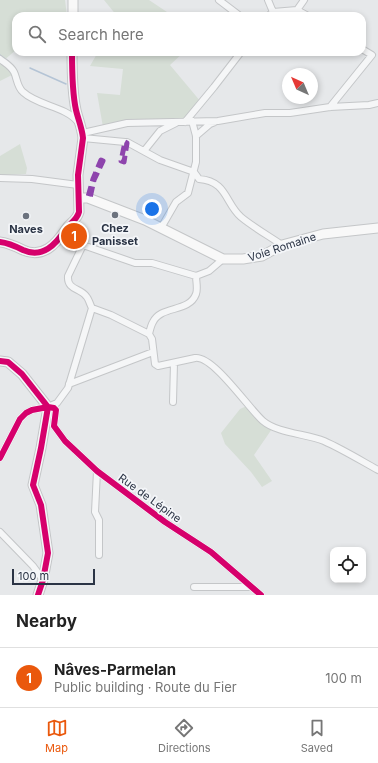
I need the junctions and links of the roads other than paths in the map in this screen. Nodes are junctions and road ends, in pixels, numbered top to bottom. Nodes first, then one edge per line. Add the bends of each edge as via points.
1 (73, 0) edge
2 (219, 0) edge
3 (268, 0) edge
4 (304, 0) edge
5 (297, 10) junction
6 (73, 12) edge
7 (235, 12) edge
8 (270, 12) edge
9 (284, 12) edge
10 (301, 12) edge
11 (366, 51) edge
12 (72, 56) edge
13 (237, 56) edge
14 (0, 59) edge
15 (378, 103) edge
16 (330, 106) junction
17 (218, 121) junction
18 (182, 122) junction
19 (192, 122) junction
20 (82, 132) junction
21 (196, 136) junction
22 (144, 150) junction
23 (194, 172) junction
24 (0, 178) edge
25 (78, 185) junction
26 (79, 198) junction
27 (73, 222) junction
28 (161, 228) junction
29 (378, 228) edge
30 (0, 242) edge
31 (84, 245) junction
32 (282, 245) junction
33 (223, 259) junction
34 (196, 276) junction
35 (92, 308) junction
36 (149, 334) junction
37 (153, 352) junction
38 (0, 361) edge
39 (174, 363) junction
40 (69, 384) junction
41 (173, 402) dead end
42 (48, 407) junction
43 (0, 458) edge
44 (378, 470) edge
45 (96, 471) junction
46 (0, 533) edge
47 (100, 555) dead end
48 (43, 580) junction
49 (194, 586) dead end
50 (251, 587) junction
51 (38, 595) edge
52 (261, 595) edge

1 - 6 main road
2 - 7 street
3 - 8 street
4 - 5 street
5 - 9 street
5 - 10 street
11 - 16 street via 372,55
12 - 20 main road via 75,109
13 - 18 street via 214,87
14 - 20 street via 11,67 22,92 71,114
15 - 16 street
16 - 17 street
17 - 19 street
17 - 21 street via 210,124
18 - 19 street
18 - 20 street via 127,123
18 - 22 street via 160,131
19 - 21 street
20 - 22 street via 127,142
20 - 25 main road
21 - 23 street
22 - 23 street via 169,164
23 - 28 street via 188,193 176,202
23 - 32 street via 199,179 208,180 222,189 241,217
24 - 25 street
25 - 26 main road
26 - 27 main road via 78,216
26 - 28 main road, Voie Romaine via 88,198
27 - 30 main road via 58,241 38,252 32,253 15,245
27 - 31 street via 80,229
28 - 33 main road, Voie Romaine
29 - 32 main road, Voie Romaine via 322,234
31 - 34 street via 135,263 152,263
31 - 35 street via 68,280 71,287 86,296
32 - 33 main road, Voie Romaine via 262,256
33 - 34 street via 209,271
34 - 36 street via 197,293 192,300 185,306 160,314 153,321
35 - 36 street
35 - 40 street
36 - 37 street
37 - 39 street via 155,364 158,366
37 - 40 street
38 - 42 main road via 8,362 22,374
39 - 41 street
39 - 44 street via 201,358 222,375 264,421 323,441
40 - 42 street via 57,403
42 - 43 street via 32,410 20,419
42 - 45 street, Rue de Lépine via 56,410 54,426 65,441
42 - 48 main road via 33,485 41,505 48,553
45 - 47 street via 95,512 99,520
45 - 50 street, Rue de Lépine via 211,552
46 - 48 street via 33,566
48 - 51 main road
49 - 50 street
50 - 52 street, Rue de Lépine

